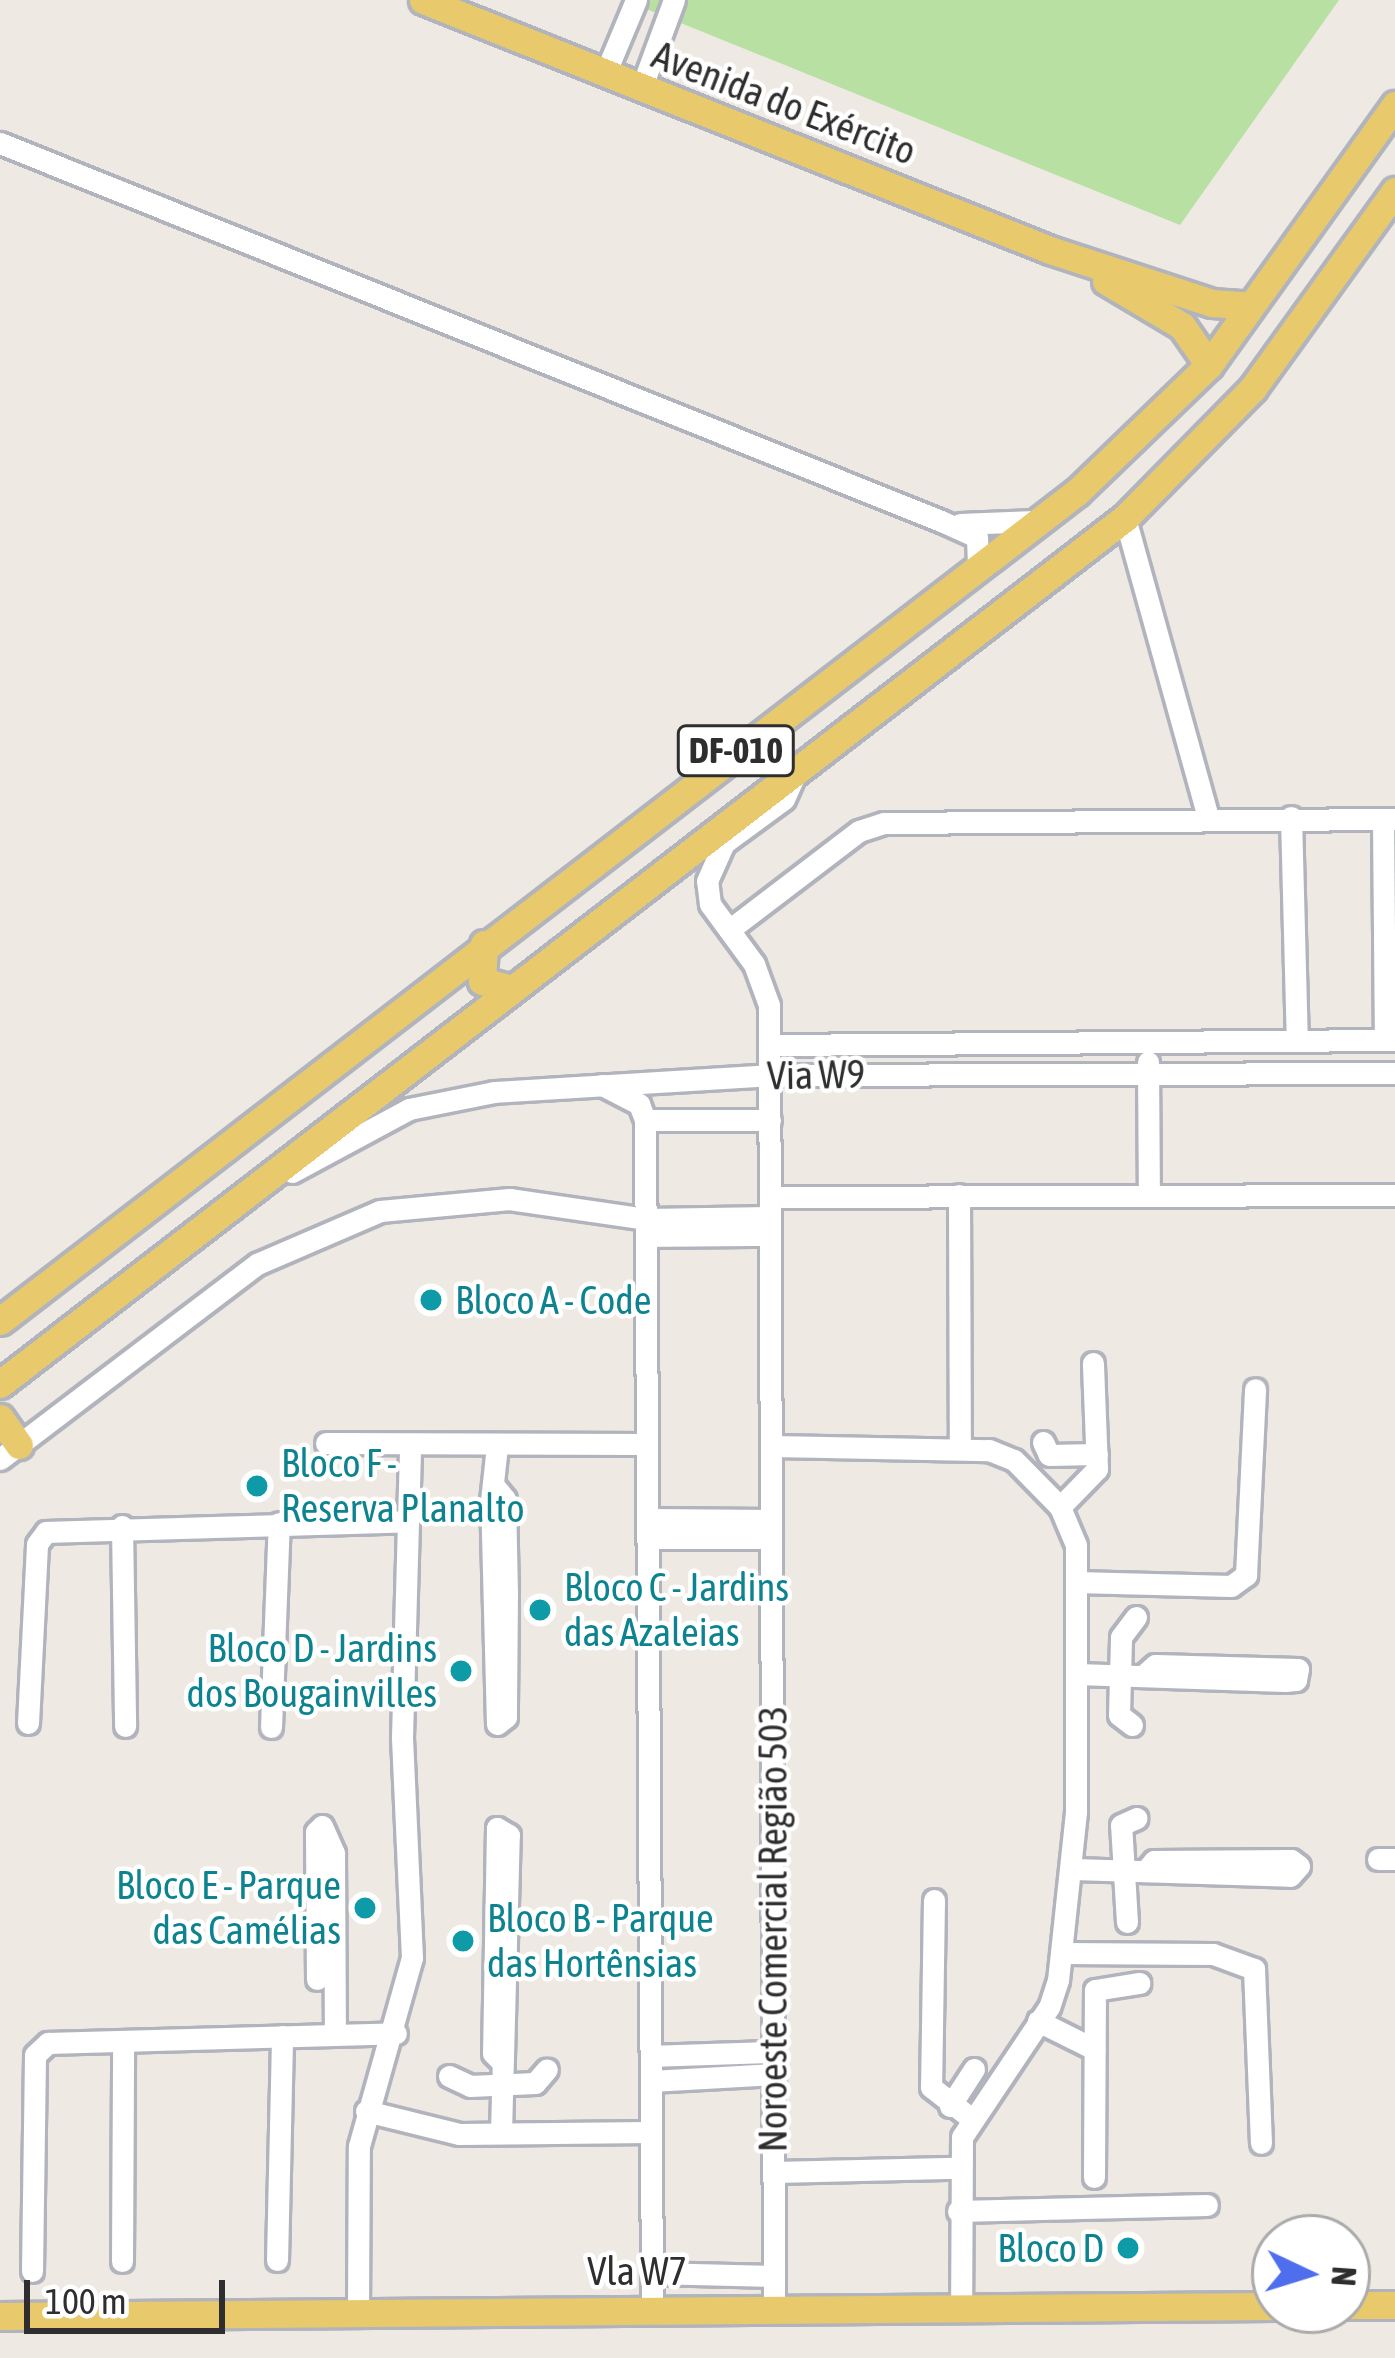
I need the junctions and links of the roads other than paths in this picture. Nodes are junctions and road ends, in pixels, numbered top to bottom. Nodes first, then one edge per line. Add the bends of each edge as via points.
1 (423, 0) edge
2 (636, 0) edge
3 (674, 0) edge
4 (605, 74) junction
5 (641, 89) junction
6 (1392, 115) edge
7 (0, 143) edge
8 (1395, 191) edge
9 (1050, 250) junction
10 (1251, 306) junction
11 (1209, 365) junction
12 (1077, 492) junction
13 (1039, 520) junction
14 (941, 521) junction
15 (1118, 524) junction
16 (978, 566) junction
17 (797, 770) junction
18 (1208, 817) junction
19 (1291, 817) junction
20 (1389, 819) edge
21 (729, 930) junction
22 (484, 944) junction
23 (438, 980) junction
24 (512, 989) junction
25 (464, 1028) junction
26 (1297, 1040) junction
27 (1390, 1040) edge
28 (1258, 1041) junction
29 (1081, 1042) junction
30 (1148, 1042) junction
31 (770, 1045) junction
32 (1076, 1072) junction
33 (1148, 1072) junction
34 (1259, 1072) junction
35 (1395, 1073) edge
36 (770, 1076) junction
37 (602, 1085) junction
38 (645, 1120) junction
39 (770, 1120) junction
40 (261, 1190) junction
41 (1149, 1194) junction
42 (1395, 1195) edge
43 (959, 1196) junction
44 (770, 1216) junction
45 (646, 1227) junction
46 (0, 1321) edge
47 (1094, 1363) dead end
48 (0, 1384) edge
49 (1255, 1389) dead end
50 (0, 1418) edge
51 (1043, 1442) dead end
52 (326, 1443) dead end
53 (645, 1444) junction
54 (960, 1444) junction
55 (497, 1446) junction
56 (771, 1446) junction
57 (410, 1447) junction
58 (9, 1452) edge
59 (1097, 1454) junction
60 (496, 1488) junction
61 (1060, 1507) junction
62 (408, 1521) junction
63 (279, 1523) junction
64 (122, 1526) junction
65 (647, 1528) junction
66 (771, 1529) junction
67 (1076, 1582) junction
68 (1136, 1617) dead end
69 (1120, 1673) junction
70 (1146, 1673) junction
71 (1076, 1674) junction
72 (28, 1724) dead end
73 (1132, 1725) dead end
74 (125, 1726) dead end
75 (271, 1727) dead end
76 (1137, 1818) dead end
77 (1122, 1869) junction
78 (1148, 1869) junction
79 (1073, 1870) junction
80 (934, 1900) dead end
81 (1127, 1922) dead end
82 (1062, 1953) junction
83 (317, 1979) dead end
84 (1139, 1983) dead end
85 (1038, 2021) junction
86 (397, 2033) junction
87 (335, 2035) junction
88 (282, 2036) junction
89 (123, 2044) junction
90 (1094, 2049) junction
91 (650, 2056) junction
92 (774, 2063) junction
93 (548, 2069) dead end
94 (974, 2069) dead end
95 (501, 2073) junction
96 (449, 2076) dead end
97 (651, 2081) junction
98 (950, 2107) junction
99 (367, 2111) junction
100 (972, 2120) junction
101 (651, 2132) junction
102 (501, 2133) junction
103 (1262, 2143) dead end
104 (957, 2168) junction
105 (774, 2172) junction
106 (1094, 2177) dead end
107 (1207, 2205) dead end
108 (958, 2211) junction
109 (277, 2260) dead end
110 (122, 2261) dead end
111 (32, 2272) dead end
112 (652, 2273) junction
113 (774, 2276) junction
114 (1251, 2306) edge
115 (961, 2308) junction
116 (775, 2309) junction
117 (652, 2310) junction
118 (358, 2312) junction
119 (0, 2316) edge

1 - 4 main road, Avenida do Exército
2 - 4 street
3 - 5 street
4 - 5 main road, Avenida do Exército
5 - 9 main road, Avenida do Exército
6 - 10 main road, DF-010
7 - 14 street
8 - 15 main road, DF-010 via 1253,388
9 - 10 main road, Avenida do Exército via 1212,303
9 - 11 main road, Avenida do Exército via 1182,326
10 - 11 main road, DF-010
11 - 12 main road, DF-010
12 - 13 main road, DF-010
12 - 15 main road via 1105,497
13 - 14 street via 993,528
13 - 16 main road, DF-010
14 - 16 street via 977,537
15 - 17 main road, DF-010
15 - 18 street
16 - 22 main road, DF-010
17 - 21 street, Noroeste Comercial Região 503 via 784,799 709,862 710,904
17 - 24 main road, DF-010
18 - 19 street
18 - 21 street via 884,823 859,831
19 - 20 street
19 - 26 street
20 - 27 street
21 - 31 street, Noroeste Comercial Região 503 via 765,986
22 - 23 main road, DF-010
22 - 24 main road via 482,981
23 - 25 main road via 464,988 471,1003
23 - 46 main road, DF-010
24 - 25 main road, DF-010
25 - 40 main road, DF-010
26 - 27 street, Via W9
26 - 28 street, Via W9
28 - 30 street, Via W9
28 - 34 street via 1265,1060
29 - 30 street, Via W9
29 - 31 street, Via W9
29 - 32 street
30 - 33 street
31 - 36 street, Noroeste Comercial Região 503
32 - 33 street, Via W9
32 - 36 street, Via W9
33 - 34 street, Via W9
33 - 41 street
34 - 35 street, Via W9
36 - 37 street, Via W9
36 - 39 street, Noroeste Comercial Região 503
37 - 38 street via 639,1104
37 - 40 street, Via W9 via 494,1092 409,1109
38 - 39 street
38 - 45 street
39 - 44 street, Noroeste Comercial Região 503
40 - 48 main road, DF-010
41 - 42 street
41 - 43 street
43 - 44 street
43 - 54 street
44 - 45 street
44 - 56 street, Noroeste Comercial Região 503
45 - 53 street
45 - 58 street via 509,1199 380,1211 257,1264
47 - 59 street
49 - 67 street via 1246,1575 1231,1586
50 - 58 main road
51 - 59 street via 1049,1455
52 - 57 street
53 - 55 street
53 - 65 street
54 - 56 street
54 - 61 street via 1014,1460
55 - 57 street
55 - 60 street
56 - 66 street, Noroeste Comercial Região 503
57 - 62 street
59 - 61 street via 1095,1476
60 - 60 street via 492,1718 502,1724 506,1528
61 - 67 street via 1076,1545
62 - 63 street
62 - 86 street via 403,1737 412,1958
63 - 64 street
63 - 75 street
64 - 72 street via 56,1527 38,1544
64 - 74 street
65 - 66 street
65 - 91 street
66 - 92 street, Noroeste Comercial Região 503
67 - 71 street
68 - 69 street via 1123,1625
69 - 70 street
69 - 71 street
69 - 73 street via 1119,1715
70 - 70 street via 1155,1682 1286,1681 1296,1680 1298,1669 1156,1665
71 - 79 street
76 - 77 street via 1122,1821
77 - 78 street
77 - 79 street
77 - 81 street
78 - 78 street via 1290,1876 1299,1866 1154,1861
79 - 82 street
80 - 98 street via 931,2087
82 - 85 street
82 - 103 street via 1213,1954 1254,1969
83 - 87 street via 322,1826 333,1838
84 - 90 street via 1095,1990
85 - 90 street
85 - 100 street
86 - 87 street
86 - 99 street
87 - 88 street
88 - 89 street
88 - 109 street
89 - 110 street
89 - 111 street via 48,2042 35,2055
90 - 106 street
91 - 92 street
91 - 97 street
92 - 97 street
92 - 105 street, Noroeste Comercial Região 503
93 - 95 street via 535,2084
94 - 98 street
95 - 95 street via 508,2054 509,1834 497,1828 493,2053
95 - 96 street via 460,2084
95 - 102 street
97 - 101 street
98 - 100 street
99 - 102 street via 442,2132
99 - 118 street via 359,2146
100 - 104 street
101 - 102 street
101 - 112 street
104 - 105 street
104 - 108 street
105 - 113 street, Noroeste Comercial Região 503
107 - 108 street
108 - 115 street
112 - 113 street
112 - 117 street
113 - 116 street, Noroeste Comercial Região 503
114 - 115 main road, Vla W7
115 - 116 main road, Vla W7
116 - 117 main road, Vla W7
117 - 118 main road, Vla W7
118 - 119 main road, Vla W7

